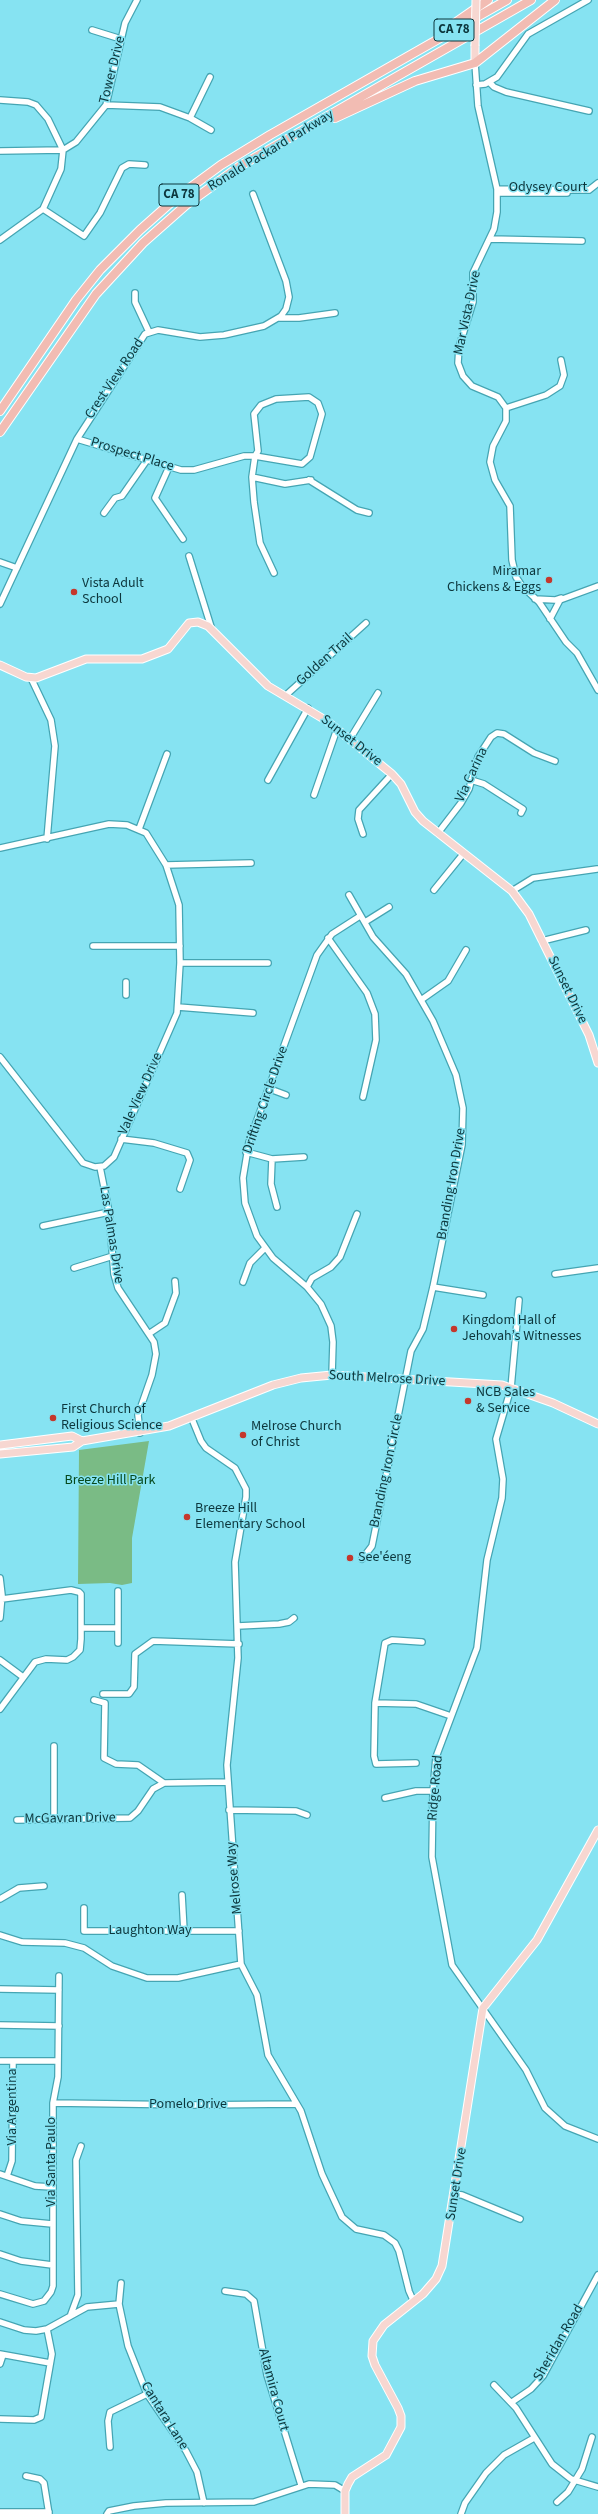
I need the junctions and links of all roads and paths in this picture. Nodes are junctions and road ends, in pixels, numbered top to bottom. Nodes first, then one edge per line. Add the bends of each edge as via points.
1 (137, 0) edge
2 (476, 0) edge
3 (488, 0) edge
4 (507, 0) edge
5 (531, 0) edge
6 (556, 0) edge
7 (588, 0) edge
8 (92, 30) dead end
9 (121, 39) junction
10 (411, 55) junction
11 (475, 63) junction
12 (210, 77) dead end
13 (489, 82) junction
14 (476, 85) junction
15 (0, 100) edge
16 (106, 105) junction
17 (590, 111) dead end
18 (190, 118) junction
19 (322, 120) junction
20 (212, 130) dead end
21 (63, 150) junction
22 (0, 151) edge
23 (145, 166) dead end
24 (598, 183) edge
25 (497, 191) junction
26 (567, 193) dead end
27 (253, 194) dead end
28 (43, 208) junction
29 (490, 239) junction
30 (0, 240) edge
31 (582, 241) dead end
32 (135, 293) dead end
33 (335, 313) dead end
34 (278, 318) junction
35 (149, 332) junction
36 (561, 360) dead end
37 (12, 393) junction
38 (0, 406) edge
39 (506, 408) junction
40 (0, 411) edge
41 (0, 432) edge
42 (77, 439) junction
43 (255, 456) junction
44 (147, 460) junction
45 (169, 467) junction
46 (252, 477) junction
47 (104, 513) dead end
48 (369, 513) dead end
49 (183, 539) dead end
50 (189, 556) dead end
51 (0, 562) edge
52 (17, 568) junction
53 (274, 573) dead end
54 (598, 586) edge
55 (567, 597) junction
56 (535, 599) junction
57 (0, 604) edge
58 (550, 620) junction
59 (366, 623) dead end
60 (212, 630) junction
61 (0, 665) edge
62 (31, 678) junction
63 (598, 690) edge
64 (378, 693) dead end
65 (285, 696) junction
66 (308, 708) junction
67 (337, 729) junction
68 (350, 739) junction
69 (167, 754) dead end
70 (555, 761) dead end
71 (392, 774) junction
72 (268, 780) dead end
73 (471, 780) junction
74 (314, 795) dead end
75 (521, 813) dead end
76 (139, 829) junction
77 (438, 833) junction
78 (363, 834) dead end
79 (47, 839) junction
80 (0, 848) edge
81 (464, 853) junction
82 (251, 863) dead end
83 (166, 865) junction
84 (597, 869) dead end
85 (434, 890) dead end
86 (512, 891) junction
87 (349, 895) dead end
88 (389, 907) dead end
89 (360, 916) junction
90 (365, 922) junction
91 (586, 930) dead end
92 (328, 938) junction
93 (542, 941) junction
94 (93, 946) dead end
95 (180, 946) junction
96 (466, 950) dead end
97 (180, 963) junction
98 (268, 963) dead end
99 (126, 982) dead end
100 (126, 995) dead end
101 (421, 1000) junction
102 (178, 1007) junction
103 (253, 1013) dead end
104 (0, 1057) edge
105 (598, 1063) edge
106 (270, 1089) junction
107 (286, 1095) dead end
108 (363, 1097) dead end
109 (121, 1139) junction
110 (246, 1152) junction
111 (304, 1157) dead end
112 (272, 1158) junction
113 (100, 1167) junction
114 (180, 1189) dead end
115 (277, 1207) dead end
116 (109, 1212) junction
117 (357, 1214) dead end
118 (42, 1226) dead end
119 (264, 1248) junction
120 (113, 1256) junction
121 (74, 1268) dead end
122 (598, 1268) edge
123 (555, 1274) dead end
124 (175, 1281) dead end
125 (243, 1282) dead end
126 (307, 1287) junction
127 (433, 1287) junction
128 (483, 1295) dead end
129 (519, 1300) dead end
130 (150, 1333) junction
131 (332, 1375) junction
132 (406, 1380) junction
133 (511, 1388) junction
134 (192, 1419) junction
135 (598, 1424) edge
136 (140, 1433) junction
137 (82, 1441) junction
138 (0, 1445) edge
139 (0, 1454) edge
140 (362, 1559) dead end
141 (0, 1578) edge
142 (118, 1591) dead end
143 (2, 1599) junction
144 (0, 1618) edge
145 (294, 1618) dead end
146 (238, 1626) junction
147 (81, 1628) junction
148 (118, 1628) junction
149 (422, 1642) dead end
150 (118, 1643) dead end
151 (238, 1644) junction
152 (0, 1660) edge
153 (23, 1677) junction
154 (102, 1694) dead end
155 (94, 1700) dead end
156 (375, 1703) junction
157 (0, 1709) edge
158 (451, 1716) junction
159 (54, 1746) dead end
160 (416, 1763) dead end
161 (227, 1782) junction
162 (164, 1783) junction
163 (433, 1791) junction
164 (385, 1798) dead end
165 (229, 1810) junction
166 (307, 1815) dead end
167 (54, 1819) junction
168 (17, 1820) dead end
169 (598, 1830) edge
170 (44, 1886) dead end
171 (182, 1895) dead end
172 (0, 1899) edge
173 (84, 1908) dead end
174 (184, 1931) junction
175 (239, 1931) junction
176 (0, 1935) edge
177 (241, 1964) junction
178 (59, 1976) dead end
179 (0, 1989) edge
180 (59, 1990) junction
181 (483, 2008) junction
182 (0, 2025) edge
183 (59, 2026) junction
184 (0, 2061) edge
185 (13, 2062) junction
186 (58, 2062) junction
187 (54, 2103) junction
188 (296, 2104) junction
189 (598, 2139) edge
190 (81, 2146) dead end
191 (0, 2174) edge
192 (7, 2176) junction
193 (52, 2187) junction
194 (455, 2194) junction
195 (0, 2214) edge
196 (520, 2219) dead end
197 (52, 2224) junction
198 (0, 2254) edge
199 (52, 2265) junction
200 (598, 2275) edge
201 (121, 2283) dead end
202 (225, 2291) dead end
203 (0, 2294) edge
204 (414, 2300) junction
205 (119, 2304) junction
206 (71, 2314) junction
207 (0, 2322) edge
208 (47, 2329) junction
209 (1, 2354) edge
210 (50, 2363) junction
211 (0, 2364) edge
212 (494, 2385) dead end
213 (147, 2394) junction
214 (512, 2402) junction
215 (0, 2419) edge
216 (592, 2437) dead end
217 (534, 2438) junction
218 (110, 2447) dead end
219 (26, 2476) dead end
220 (576, 2481) junction
221 (301, 2486) junction
222 (598, 2487) edge
223 (345, 2491) junction
224 (557, 2502) dead end
225 (204, 2503) junction
226 (0, 2512) edge
227 (49, 2513) edge
228 (107, 2514) edge
229 (345, 2514) edge
230 (461, 2514) edge

1 - 9 street, Tower Drive via 125,23
2 - 11 main road, Mar Vista Drive, bridge
3 - 10 highway
4 - 10 highway, Ronald Packard Parkway / CA 78
5 - 19 highway, Ronald Packard Parkway / CA 78
6 - 11 highway
7 - 13 street via 528,34 499,74
8 - 9 street
9 - 16 street, Tower Drive
10 - 37 highway, Ronald Packard Parkway / CA 78 via 246,149 161,211 119,250 88,285
11 - 14 street, Mar Vista Drive
11 - 19 highway via 428,76 334,118
12 - 18 street
13 - 14 street
13 - 17 street via 506,92
14 - 25 street, Mar Vista Drive via 478,106
15 - 21 street via 36,105 48,119
16 - 18 street via 160,107
16 - 21 street, Tower Drive via 76,142
18 - 20 street
19 - 41 highway, Ronald Packard Parkway / CA 78 via 240,166 204,191 143,243 110,277 80,314
21 - 22 street
21 - 28 street via 61,169
23 - 28 street via 129,164 122,168 100,213 84,236
24 - 25 street, Odysey Court via 590,190
25 - 26 street
25 - 29 street, Mar Vista Drive via 497,212
27 - 34 street via 288,288 286,309
28 - 30 street
29 - 31 street
29 - 39 street, Mar Vista Drive via 473,274 473,302 459,347 458,361 463,376 472,386 498,397
32 - 35 street via 135,302
33 - 34 street
34 - 35 street, Crest View Road via 264,326 224,335 176,334 158,330
35 - 42 street, Crest View Road via 145,334
36 - 39 street via 564,375 560,386 546,395
37 - 38 highway
37 - 40 highway, Ronald Packard Parkway / CA 78
39 - 56 street via 506,421 493,446 490,462 495,480 510,506 512,560 516,577
42 - 44 street, Prospect Place
42 - 52 street, Crest View Road
43 - 43 street via 302,464 306,462 320,426 322,414 318,403 305,396 276,399 260,406 254,414 258,447
43 - 45 street, Prospect Place via 238,457 194,470
43 - 46 street
44 - 45 street, Prospect Place
44 - 47 street via 122,496 115,498
45 - 49 street via 155,498
46 - 48 street via 285,484 310,480 357,510
46 - 53 street via 260,543
50 - 60 street
51 - 52 street
52 - 57 street, Crest View Road
54 - 55 street
55 - 56 street via 554,600
55 - 58 street via 556,606
56 - 58 street
58 - 63 street via 577,653
59 - 65 street, Golden Trail
60 - 62 main road, Sunset Drive via 203,623 193,622 186,626 168,649 150,657 86,659 46,675
60 - 65 main road, Sunset Drive via 268,686
61 - 62 main road
62 - 79 street via 51,720 55,746
64 - 68 street
65 - 66 main road, Sunset Drive
66 - 67 main road, Sunset Drive
66 - 72 street
67 - 68 main road, Sunset Drive
67 - 74 street
68 - 71 main road, Sunset Drive
69 - 76 street
70 - 73 street, Via Carina via 543,757 504,734 497,733 491,737 478,757
71 - 77 main road, Sunset Drive via 401,784 415,812
71 - 78 street via 359,810 358,819
73 - 75 street via 484,784 523,809
73 - 77 street, Via Carina via 461,803
76 - 79 street via 110,824
76 - 83 street, Vale View Drive via 146,833 156,846
77 - 81 main road, Sunset Drive
79 - 80 street
81 - 85 street
81 - 86 main road, Sunset Drive
82 - 83 street
83 - 95 street, Vale View Drive via 179,904
84 - 86 street via 533,878
86 - 93 main road, Sunset Drive via 529,914
87 - 89 street, Branding Iron Drive
88 - 90 street
89 - 90 street, Branding Iron Drive
89 - 92 street, Drifting Circle Drive
90 - 101 street, Branding Iron Drive via 373,937 406,974
91 - 93 street
92 - 106 street, Drifting Circle Drive via 317,955
92 - 108 street via 367,993 375,1014 376,1040
93 - 105 main road, Sunset Drive via 589,1035
94 - 95 street
95 - 97 street, Vale View Drive
96 - 101 street via 448,981
97 - 98 street
97 - 102 street, Vale View Drive
99 - 100 street
101 - 127 street, Branding Iron Drive via 446,1048 456,1075 463,1108 462,1145
102 - 103 street
102 - 109 street, Vale View Drive
104 - 113 street via 83,1163
106 - 107 street
106 - 110 street, Drifting Circle Drive
109 - 113 street, Vale View Drive via 111,1161
109 - 114 street via 154,1143 187,1153 190,1160
110 - 112 street
110 - 119 street, Drifting Circle Drive via 242,1178 245,1203 250,1221
111 - 112 street
112 - 115 street via 271,1184
113 - 116 street, Las Palmas Drive
116 - 118 street
116 - 120 street, Las Palmas Drive
117 - 126 street via 340,1257 331,1267 312,1278
119 - 125 street via 250,1263
119 - 126 street, Drifting Circle Drive via 287,1272
120 - 121 street
120 - 130 street, Las Palmas Drive via 118,1288
122 - 123 street
124 - 130 street via 176,1293 165,1323
126 - 131 street, Drifting Circle Drive via 321,1304 331,1326
127 - 128 street
127 - 132 street, Branding Iron Drive via 423,1329 411,1351
129 - 133 street, Ridge Road
130 - 136 street, Las Palmas Drive via 156,1354 152,1375 138,1415
131 - 132 main road, South Melrose Drive
131 - 134 main road, South Melrose Drive via 301,1378 273,1385
132 - 133 main road, South Melrose Drive via 498,1385
132 - 140 street, Branding Iron Circle via 372,1546
133 - 135 main road, South Melrose Drive via 553,1403
133 - 158 street, Ridge Road via 496,1439 503,1490 487,1560 477,1648
134 - 136 main road, South Melrose Drive
134 - 146 street, Melrose Way via 201,1442 235,1468 246,1489 235,1562
136 - 137 main road, South Melrose Drive
137 - 138 main road, South Melrose Drive via 72,1436
137 - 139 main road, South Melrose Drive via 73,1447
141 - 143 street
142 - 148 street
143 - 144 street
143 - 147 street via 72,1590 79,1592
145 - 146 street via 279,1624
146 - 151 street, Melrose Way
147 - 148 street
147 - 153 street via 80,1650 73,1657 67,1660 36,1661
148 - 150 street
149 - 156 street via 392,1640 385,1643
151 - 154 street via 153,1641 135,1654 134,1687 129,1694
151 - 161 street, Melrose Way
152 - 153 street
153 - 157 street
155 - 162 street via 105,1703 104,1758 116,1764 138,1765
156 - 158 street via 416,1704
156 - 160 street via 376,1764
158 - 163 street, Ridge Road via 436,1757
159 - 167 street
161 - 162 street
161 - 165 street, Melrose Way
162 - 167 street, McGavran Drive via 153,1789 130,1818
163 - 164 street via 416,1791
163 - 181 street, Ridge Road via 432,1857 452,1965
165 - 166 street via 296,1811
165 - 175 street, Melrose Way
167 - 168 street, McGavran Drive
169 - 181 main road, Sunset Drive via 537,1940
170 - 172 street via 19,1888
171 - 174 street
173 - 174 street, Laughton Way via 84,1931
174 - 175 street, Laughton Way
175 - 177 street, Melrose Way
176 - 177 street via 22,1942 65,1943 84,1948 112,1966 147,1978 178,1978
177 - 188 street, Melrose Way via 257,1995 268,2055
178 - 180 street, Via Santa Paulo
179 - 180 street
180 - 183 street, Via Santa Paulo
181 - 189 street, Ridge Road via 526,2070 545,2108 565,2126
181 - 194 main road, Sunset Drive
182 - 183 street
183 - 186 street, Via Santa Paulo
184 - 185 street
185 - 186 street
185 - 192 street, Via Argentina via 12,2161
186 - 187 street, Via Santa Paulo
187 - 188 street, Pomelo Drive
187 - 193 street, Via Santa Paulo
188 - 204 street, Melrose Way via 301,2111 322,2174 342,2217 356,2229 384,2235 395,2243 407,2286
190 - 206 street via 76,2160 78,2295
191 - 192 street
192 - 193 street via 35,2186
193 - 197 street, Via Santa Paulo
194 - 196 street
194 - 204 main road, Sunset Drive via 442,2266 436,2279
195 - 197 street via 21,2221
197 - 199 street, Via Santa Paulo
198 - 199 street via 21,2261
199 - 203 street, Via Santa Paulo via 51,2292 44,2301 26,2304
200 - 214 street, Sheridan Road via 543,2376 530,2390
201 - 205 street, Cantara Lane
202 - 221 street, Altamira Court via 246,2294 254,2301 266,2375
204 - 223 main road, Sunset Drive via 384,2325 378,2332 372,2348 375,2365 400,2412 401,2427 386,2455 352,2478
205 - 206 street via 87,2307
205 - 213 street, Cantara Lane via 126,2340
206 - 208 street
207 - 208 street via 24,2330
208 - 210 street via 51,2346
209 - 210 street
209 - 211 street
210 - 215 street via 41,2417 34,2420
212 - 214 street
213 - 218 street via 110,2412
213 - 225 street, Cantara Lane via 186,2451 197,2472
214 - 217 street
216 - 220 street
217 - 220 street via 552,2464
217 - 230 street via 504,2455 486,2473 465,2503
219 - 227 street via 40,2479 44,2483
220 - 222 street
220 - 224 street
221 - 223 street via 321,2483 335,2485
221 - 225 street via 254,2502
223 - 229 main road
225 - 228 street via 166,2503 114,2510
226 - 227 street

